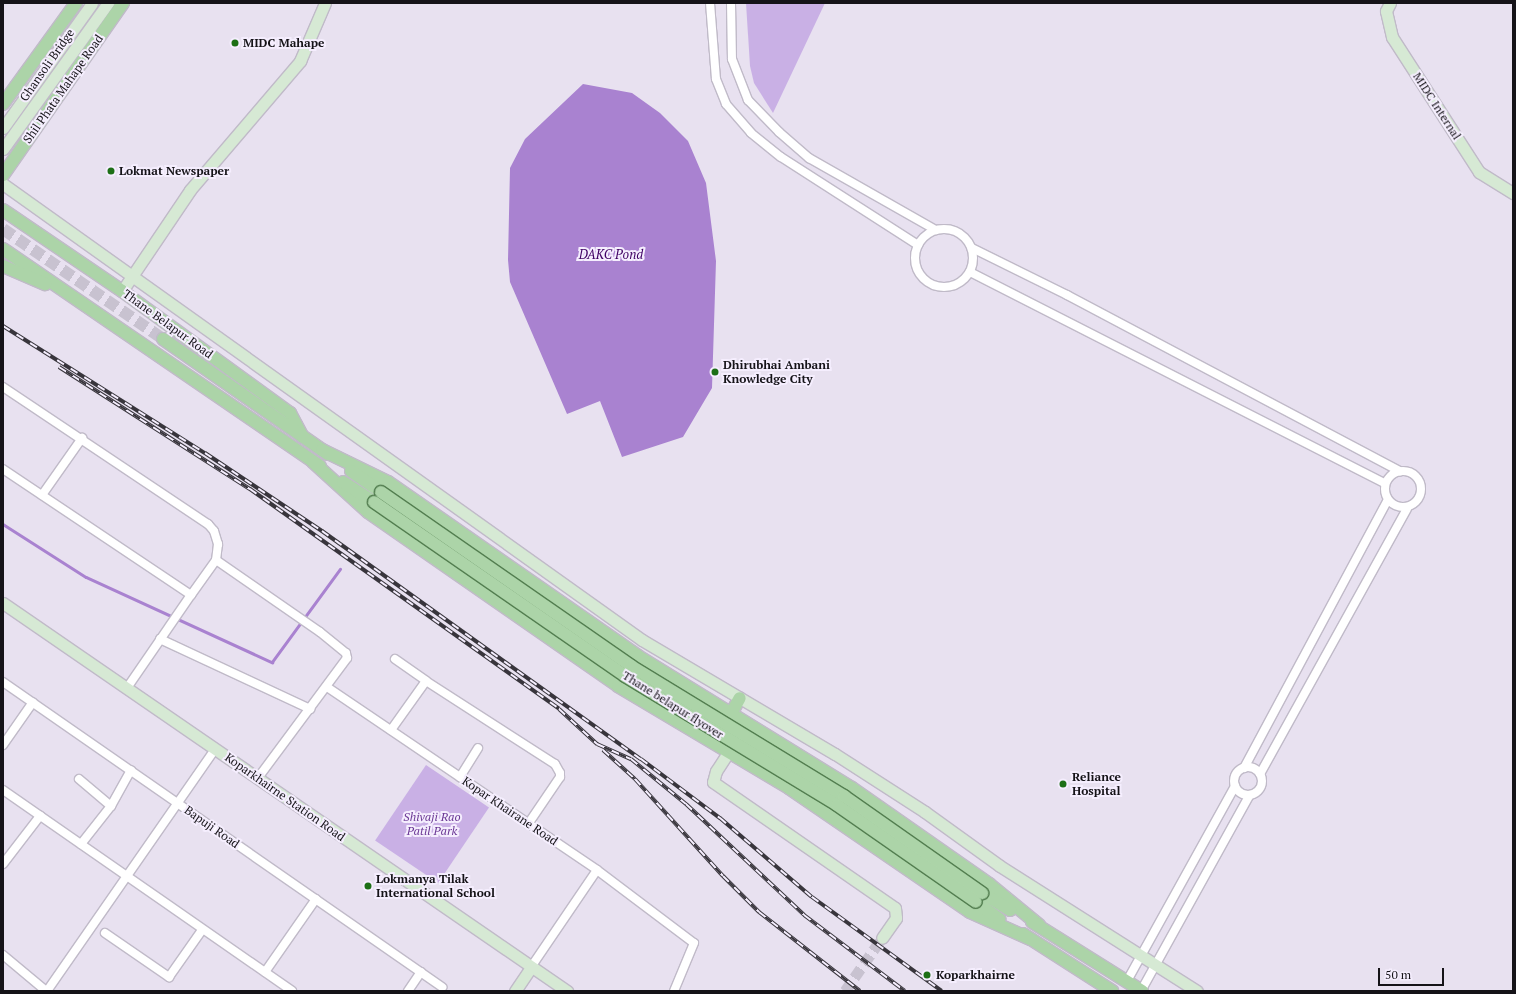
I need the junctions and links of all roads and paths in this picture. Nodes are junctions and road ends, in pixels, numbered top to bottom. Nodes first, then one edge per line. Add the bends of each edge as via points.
1 (76, 3) edge
2 (92, 3) edge
3 (108, 3) edge
4 (124, 3) edge
5 (325, 3) edge
6 (710, 3) edge
7 (731, 3) edge
8 (1390, 3) edge
9 (3, 104) edge
10 (3, 128) edge
11 (3, 149) edge
12 (3, 175) edge
13 (3, 184) edge
14 (1513, 193) edge
15 (3, 210) edge
16 (936, 230) junction
17 (918, 245) junction
18 (972, 248) junction
19 (3, 249) edge
20 (3, 266) edge
21 (970, 272) junction
22 (131, 277) junction
23 (122, 291) junction
24 (68, 293) junction
25 (163, 339) tunnel mouth
26 (3, 387) edge
27 (303, 437) junction
28 (82, 438) junction
29 (322, 450) junction
30 (313, 462) junction
31 (3, 469) edge
32 (1400, 471) junction
33 (1385, 483) junction
34 (42, 495) junction
35 (378, 497) junction
36 (1388, 500) junction
37 (1407, 508) junction
38 (216, 560) junction
39 (191, 595) junction
40 (3, 603) edge
41 (160, 639) junction
42 (395, 659) dead end
43 (426, 681) junction
44 (3, 682) edge
45 (327, 687) junction
46 (127, 688) junction
47 (740, 698) junction
48 (33, 702) junction
49 (754, 707) junction
50 (310, 709) junction
51 (731, 714) junction
52 (746, 722) junction
53 (391, 730) junction
54 (714, 744) junction
55 (3, 745) edge
56 (478, 748) dead end
57 (215, 749) junction
58 (728, 753) junction
59 (1244, 768) junction
60 (131, 770) junction
61 (1260, 774) junction
62 (460, 777) junction
63 (79, 778) dead end
64 (258, 778) junction
65 (1235, 786) junction
66 (3, 790) edge
67 (1249, 796) junction
68 (178, 803) junction
69 (111, 806) junction
70 (40, 816) junction
71 (528, 824) junction
72 (81, 844) junction
73 (3, 864) edge
74 (597, 870) junction
75 (127, 876) junction
76 (979, 898) junction
77 (316, 899) junction
78 (1039, 926) junction
79 (202, 930) junction
80 (105, 933) dead end
81 (882, 938) tunnel mouth
82 (1030, 939) junction
83 (1142, 954) junction
84 (3, 955) edge
85 (1156, 963) junction
86 (531, 967) junction
87 (265, 972) junction
88 (421, 972) junction
89 (1127, 981) junction
90 (442, 987) dead end
91 (289, 990) edge
92 (47, 991) edge
93 (408, 991) edge
94 (515, 991) edge
95 (567, 991) edge
96 (674, 991) edge
97 (1112, 991) edge
98 (1142, 991) edge
99 (1197, 991) edge

1 - 9 main road
2 - 10 street, Ghansoli Bridge
3 - 11 street, Ghansoli Bridge
4 - 12 main road, Shil Phata Mahape Road
5 - 22 street via 300,61 190,190
6 - 17 street via 716,79 731,110 751,133 781,157
7 - 16 street via 732,59 748,100 809,158
8 - 14 street, MIDC Internal via 1386,11 1396,44 1479,172
13 - 22 street
15 - 23 main road, Thane Belapur Road
16 - 17 street via 923,238
16 - 18 street via 954,230 968,241
17 - 21 street via 915,262 918,271 929,283 936,286 952,286
18 - 21 street
18 - 32 street via 1067,295
19 - 24 main road
20 - 24 main road
21 - 33 street
22 - 23 street
22 - 47 street via 642,640
23 - 27 main road, Thane Belapur Road via 290,413
24 - 30 main road
25 - 27 main road
26 - 28 street
27 - 29 main road, Thane Belapur Road
28 - 34 street
28 - 38 street via 208,524 214,531 218,544
29 - 35 main road
29 - 51 main road via 388,482 638,656
30 - 35 main road
30 - 54 main road via 368,512 618,686
31 - 34 street
32 - 33 street via 1391,475
32 - 37 street via 1414,475 1421,484 1420,496
33 - 36 street via 1385,495
34 - 39 street
35 - 76 main road, Thane belapur flyover, bridge via 625,676 837,805
36 - 37 street via 1396,506
36 - 59 street
37 - 61 street
38 - 39 street
38 - 45 street via 346,653 347,658
39 - 41 street
40 - 46 street, Koparkhairne Station Road
41 - 46 street
41 - 50 street
42 - 43 street
43 - 53 street
43 - 71 street via 558,768 560,777
44 - 48 street, Bapuji Road
45 - 50 street
45 - 53 street, Kopar Khairane Road
46 - 57 street, Koparkhairne Station Road
47 - 49 street
47 - 51 main road
48 - 55 street
48 - 60 street, Bapuji Road
49 - 52 street
49 - 83 street via 913,804 1000,866
50 - 64 street
51 - 52 main road
51 - 54 main road
52 - 58 street
52 - 78 main road via 852,788 989,884
53 - 62 street, Kopar Khairane Road
54 - 58 main road
56 - 62 street
57 - 64 street, Koparkhairne Station Road
57 - 68 street
58 - 81 street via 716,771 713,782 895,908 896,918
58 - 82 main road via 833,816 970,912
59 - 61 street via 1253,768
59 - 65 street via 1235,776
60 - 68 street, Bapuji Road
60 - 69 street
61 - 67 street via 1260,787
62 - 71 street, Kopar Khairane Road
63 - 69 street
64 - 86 street, Koparkhairne Station Road
65 - 67 street
65 - 83 street
66 - 70 street
67 - 85 street
68 - 75 street
68 - 77 street, Bapuji Road
69 - 72 street
70 - 72 street
70 - 73 street
71 - 74 street, Kopar Khairane Road
72 - 75 street
74 - 86 street
74 - 96 street, Kopar Khairane Road via 694,943
75 - 79 street
75 - 92 street
76 - 78 main road
76 - 82 main road
77 - 87 street
77 - 88 street, Bapuji Road
78 - 89 main road
79 - 80 street via 169,977
79 - 87 street
82 - 97 main road
83 - 85 street
83 - 89 street
84 - 92 street
85 - 98 street
85 - 99 street
86 - 94 street
86 - 95 street, Koparkhairne Station Road
87 - 91 street
88 - 90 street, Bapuji Road
88 - 93 street
89 - 98 main road

